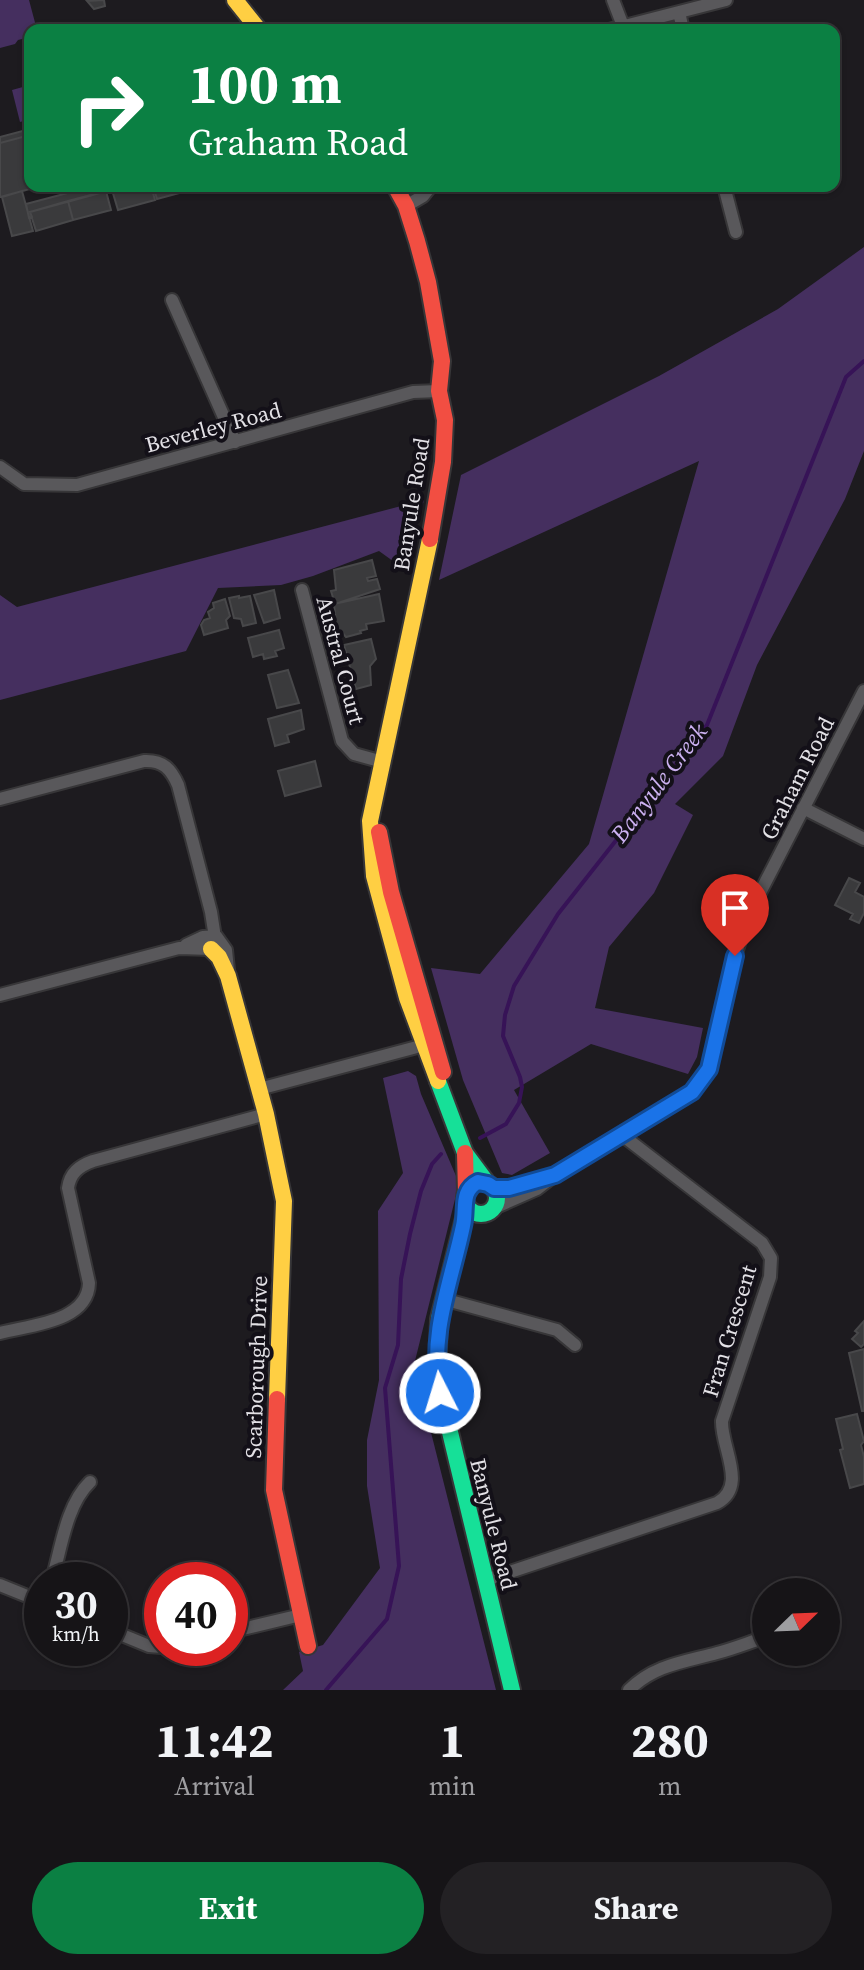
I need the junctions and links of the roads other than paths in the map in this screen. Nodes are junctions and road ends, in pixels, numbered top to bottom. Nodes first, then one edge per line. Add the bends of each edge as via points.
1 (235, 0) edge
2 (613, 0) edge
3 (726, 0) edge
4 (679, 12) junction
5 (254, 24) edge
6 (622, 24) edge
7 (631, 24) edge
8 (682, 24) edge
9 (398, 192) edge
10 (426, 192) edge
11 (726, 192) edge
12 (406, 206) junction
13 (736, 232) dead end
14 (172, 300) dead end
15 (439, 391) junction
16 (235, 442) junction
17 (0, 467) edge
18 (302, 590) dead end
19 (864, 691) edge
20 (383, 762) junction
21 (379, 784) junction
22 (0, 799) edge
23 (803, 808) junction
24 (864, 839) edge
25 (212, 942) junction
26 (0, 995) edge
27 (429, 1044) junction
28 (259, 1089) junction
29 (266, 1114) junction
30 (622, 1135) junction
31 (465, 1153) junction
32 (555, 1175) junction
33 (491, 1186) junction
34 (466, 1199) junction
35 (490, 1211) junction
36 (450, 1273) junction
37 (443, 1299) junction
38 (0, 1333) edge
39 (575, 1345) dead end
40 (90, 1482) dead end
41 (57, 1562) edge
42 (486, 1580) junction
43 (0, 1585) edge
44 (24, 1595) edge
45 (301, 1615) junction
46 (248, 1628) edge
47 (752, 1642) edge
48 (308, 1646) dead end
49 (512, 1690) edge
50 (629, 1690) edge

1 - 5 street
2 - 6 street
3 - 4 street
4 - 7 street
4 - 8 street
9 - 12 street, Banyule Road
10 - 12 street
11 - 13 street
12 - 15 street, Banyule Road via 442,361
14 - 16 street
15 - 16 street, Beverley Road via 413,392
15 - 20 street, Banyule Road via 445,420 439,495
16 - 17 street, Beverley Road via 77,485 24,484
18 - 20 street, Austral Court via 342,741 354,754
19 - 23 street, Graham Road
20 - 21 street, Banyule Road
21 - 27 street, Banyule Road via 380,846
21 - 27 street, Banyule Road via 370,821 371,860 407,998
22 - 25 street via 144,761 161,762 178,785 211,912
23 - 24 street
23 - 30 street, Graham Road via 741,936 705,1077 683,1099
25 - 26 street
25 - 28 street, Scarborough Drive via 228,976
27 - 28 street
27 - 31 street, Banyule Road
28 - 29 street, Scarborough Drive
29 - 38 street via 78,1168 68,1188 89,1283 87,1298 74,1313
29 - 45 street, Scarborough Drive via 285,1211 274,1502
30 - 32 street, Graham Road
30 - 42 street, Fran Crescent via 762,1243 771,1258 770,1277 722,1421 732,1486 717,1503
31 - 33 street, Banyule Road
31 - 34 street, Banyule Road
32 - 33 street, Graham Road via 524,1185
32 - 35 street, Graham Road
33 - 34 street via 478,1182
33 - 35 street via 497,1198
34 - 35 street via 474,1213
34 - 36 street, Banyule Road
35 - 36 street, Banyule Road
36 - 37 street, Banyule Road
37 - 39 street via 557,1330
37 - 42 street, Banyule Road via 437,1378
40 - 41 street via 73,1509
42 - 49 street, Banyule Road
43 - 44 street
45 - 46 street
45 - 48 street, Scarborough Drive
47 - 50 street via 663,1667

